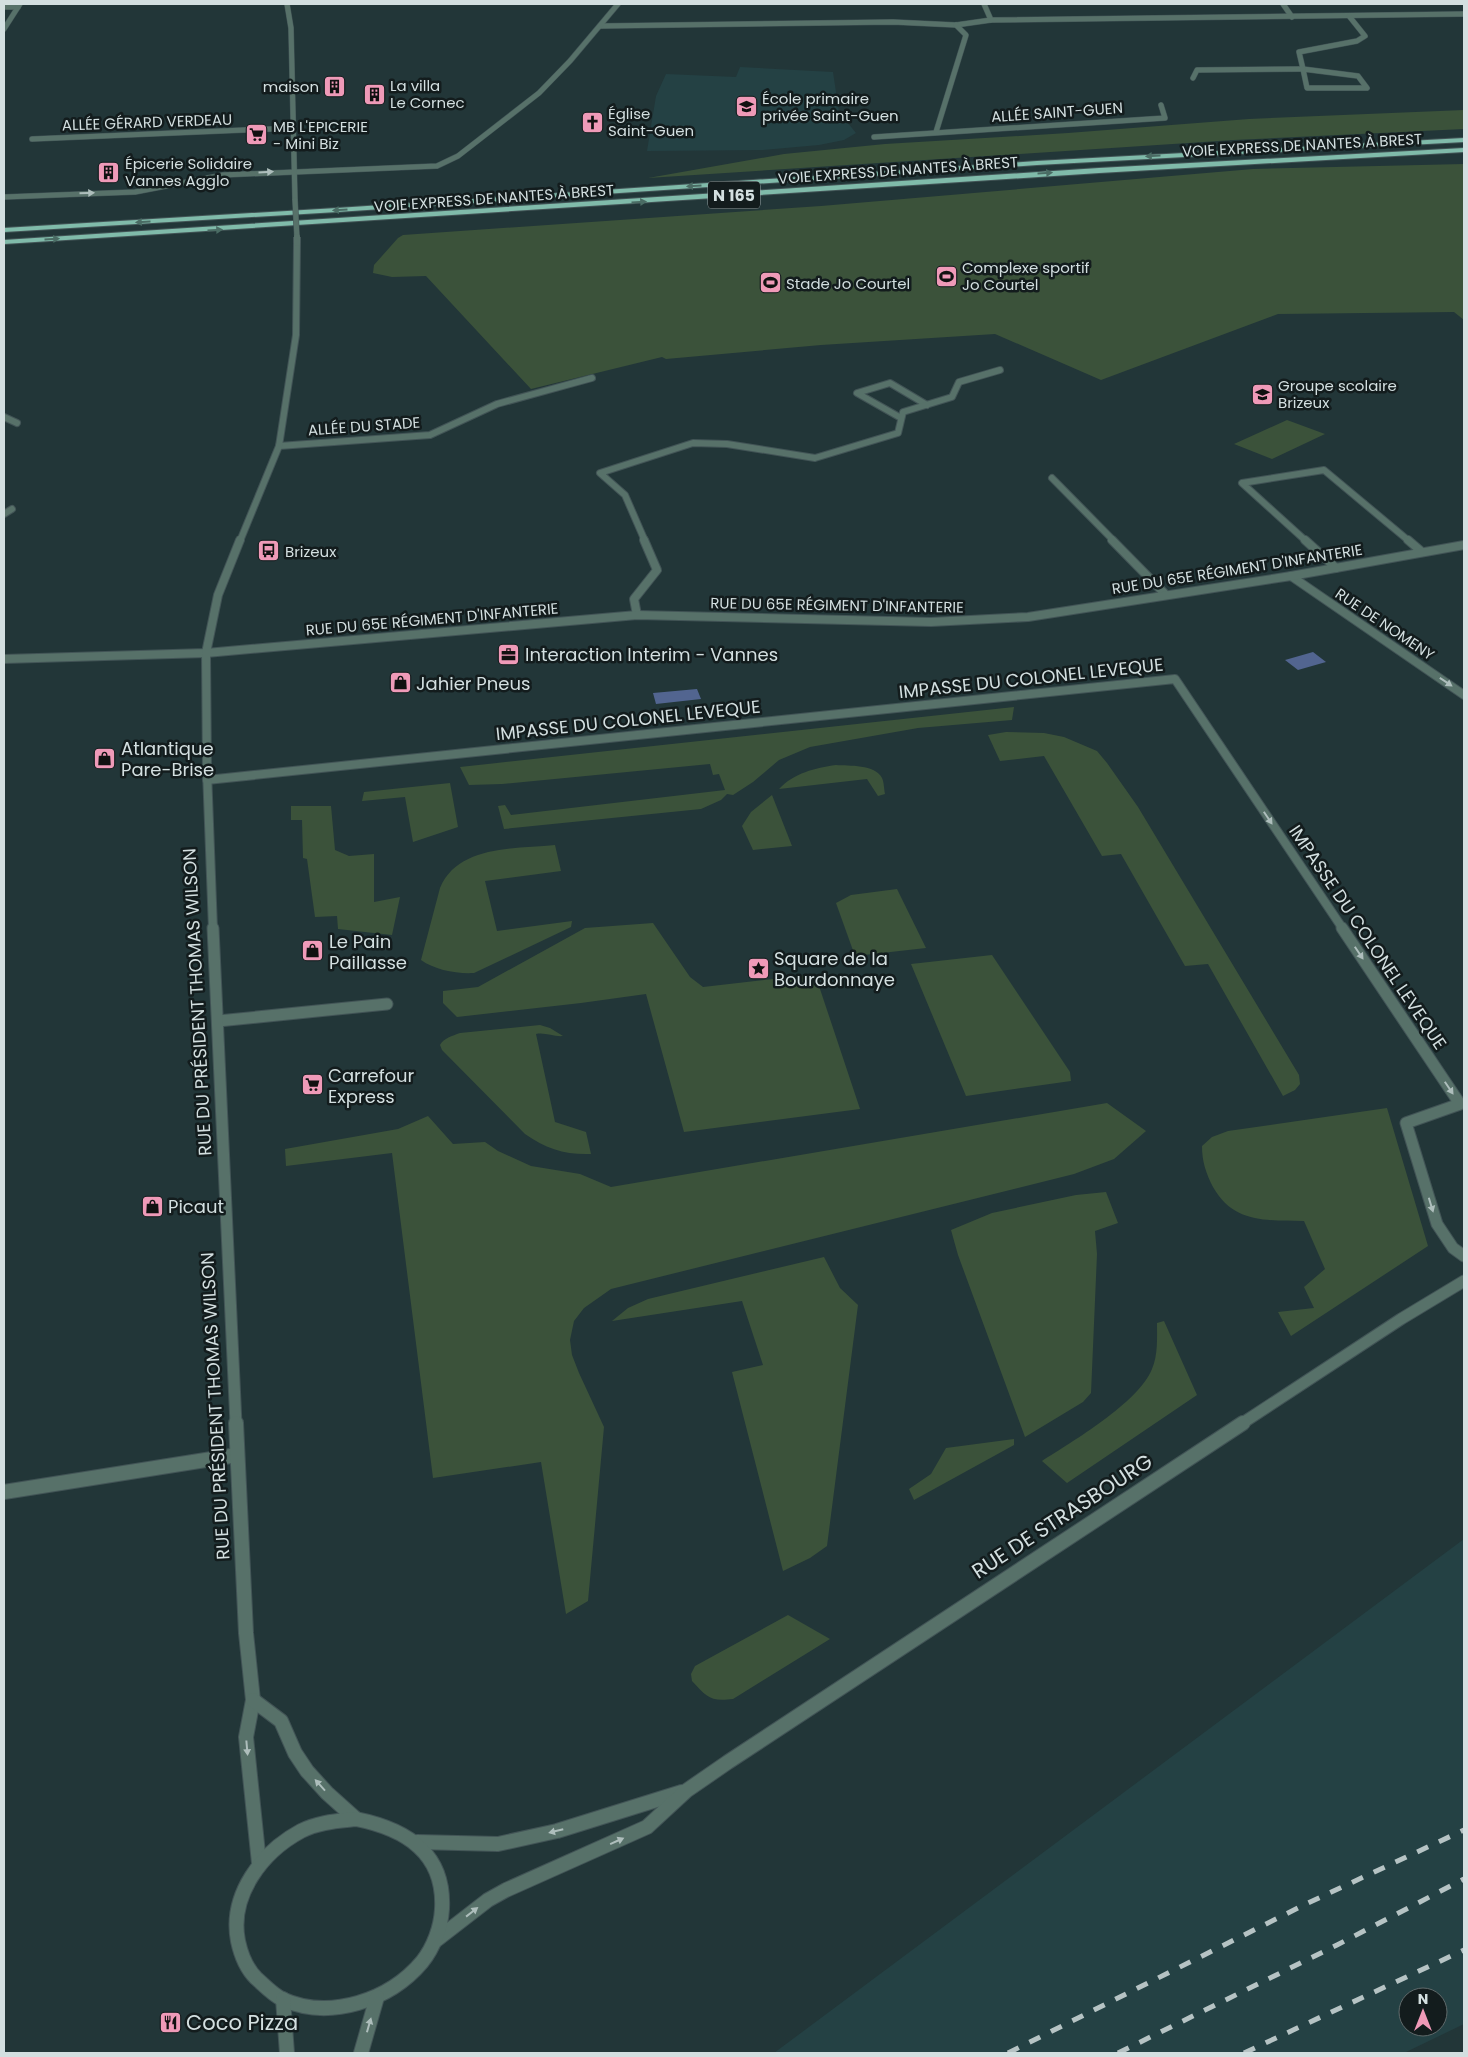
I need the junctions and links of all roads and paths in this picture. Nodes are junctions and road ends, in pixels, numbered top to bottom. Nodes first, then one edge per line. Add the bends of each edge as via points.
1 (287, 4) edge
2 (618, 4) edge
3 (984, 4) edge
4 (1283, 4) edge
5 (19, 5) edge
6 (4, 7) edge
7 (1464, 14) edge
8 (1349, 16) junction
9 (1292, 17) junction
10 (991, 20) junction
11 (956, 25) junction
12 (600, 26) junction
13 (4, 28) edge
14 (1303, 69) junction
15 (1193, 78) dead end
16 (1161, 105) dead end
17 (293, 128) junction
18 (936, 132) junction
19 (874, 137) dead end
20 (32, 139) dead end
21 (1464, 140) edge
22 (1464, 150) edge
23 (293, 171) junction
24 (4, 197) edge
25 (4, 230) edge
26 (4, 242) edge
27 (1000, 370) dead end
28 (592, 378) dead end
29 (927, 405) junction
30 (4, 418) edge
31 (901, 418) junction
32 (17, 423) dead end
33 (279, 446) junction
34 (1052, 478) dead end
35 (12, 508) dead end
36 (4, 514) edge
37 (1464, 545) edge
38 (1422, 552) junction
39 (1336, 568) junction
40 (1291, 576) junction
41 (1166, 595) junction
42 (637, 615) junction
43 (206, 653) junction
44 (4, 659) edge
45 (1464, 695) edge
46 (207, 780) junction
47 (387, 1004) dead end
48 (218, 1021) junction
49 (1464, 1256) edge
50 (1464, 1281) edge
51 (237, 1455) junction
52 (4, 1492) edge
53 (253, 1700) junction
54 (686, 1791) junction
55 (356, 1819) junction
56 (417, 1842) junction
57 (259, 1863) junction
58 (433, 1942) junction
59 (377, 1997) junction
60 (283, 2000) junction
61 (287, 2053) edge
62 (361, 2053) edge

1 - 17 street, RUE DU PRÉSIDENT THOMAS WILSON via 291,28
2 - 12 street
3 - 10 street
4 - 9 street
5 - 6 street
5 - 13 street
7 - 8 street
8 - 9 street
8 - 14 street via 1365,36 1357,41 1299,52
9 - 10 street
10 - 11 street
11 - 12 street via 893,22
11 - 18 street via 966,35
12 - 23 street via 538,93 449,163
14 - 14 street via 1358,76 1367,88 1307,88
14 - 15 street via 1197,70
16 - 18 street, ALLÉE SAINT-GUEN via 1165,118
17 - 20 street, ALLÉE GÉRARD VERDEAU
17 - 23 street, RUE DU PRÉSIDENT THOMAS WILSON
18 - 19 street, ALLÉE SAINT-GUEN
21 -> 25 highway, VOIE EXPRESS DE NANTES À BREST / N 165 via 1038,163
26 -> 22 highway, VOIE EXPRESS DE NANTES À BREST / N 165 via 1161,166
24 -> 23 street via 135,192 223,175
23 - 33 street, RUE DU PRÉSIDENT THOMAS WILSON, bridge via 298,242 298,316
27 - 29 street via 959,382 952,397
28 - 33 street, ALLÉE DU STADE via 497,404 430,435
29 - 31 street via 903,412
29 - 31 street via 890,383 857,393
30 - 32 street
31 - 42 street via 898,433 815,458 727,444 693,443 600,473 625,495 657,570 634,599
33 - 43 street, RUE DU PRÉSIDENT THOMAS WILSON via 218,595
34 - 41 street
35 - 36 street
37 - 38 street, RUE DU 65E RÉGIMENT D'INFANTERIE
38 - 39 street, RUE DU 65E RÉGIMENT D'INFANTERIE
38 - 39 street via 1324,470 1242,483
39 - 40 street, RUE DU 65E RÉGIMENT D'INFANTERIE
40 - 41 street, RUE DU 65E RÉGIMENT D'INFANTERIE
40 -> 45 street, RUE DE NOMENY
41 - 42 street, RUE DU 65E RÉGIMENT D'INFANTERIE via 1028,616 930,622
42 - 43 street, RUE DU 65E RÉGIMENT D'INFANTERIE
43 - 44 street, RUE DU 65E RÉGIMENT D'INFANTERIE
43 - 46 street, RUE DU PRÉSIDENT THOMAS WILSON
46 - 48 street, RUE DU PRÉSIDENT THOMAS WILSON
46 -> 49 street, IMPASSE DU COLONEL LEVEQUE via 1175,679 1460,1104 1406,1123 1437,1224 1453,1248
47 - 48 street
48 - 51 street, RUE DU PRÉSIDENT THOMAS WILSON
50 - 54 street, RUE DE STRASBOURG via 1393,1324
51 - 52 street
51 - 53 street, RUE DU PRÉSIDENT THOMAS WILSON via 246,1634
55 -> 53 street via 307,1771 281,1721
53 -> 57 street, RUE DU PRÉSIDENT THOMAS WILSON via 246,1736
54 -> 56 street, RUE DE STRASBOURG via 557,1832 498,1844
58 -> 54 street, RUE DE STRASBOURG via 506,1890 647,1828
55 - 56 street via 395,1828
55 - 57 street via 311,1827 283,1842
56 - 58 street via 433,1862 442,1888 442,1915
57 - 60 street via 244,1888 236,1913 236,1940 245,1964 261,1984
58 - 59 street via 411,1973
59 - 60 street via 346,2007 321,2008
62 -> 59 street
60 - 61 street

